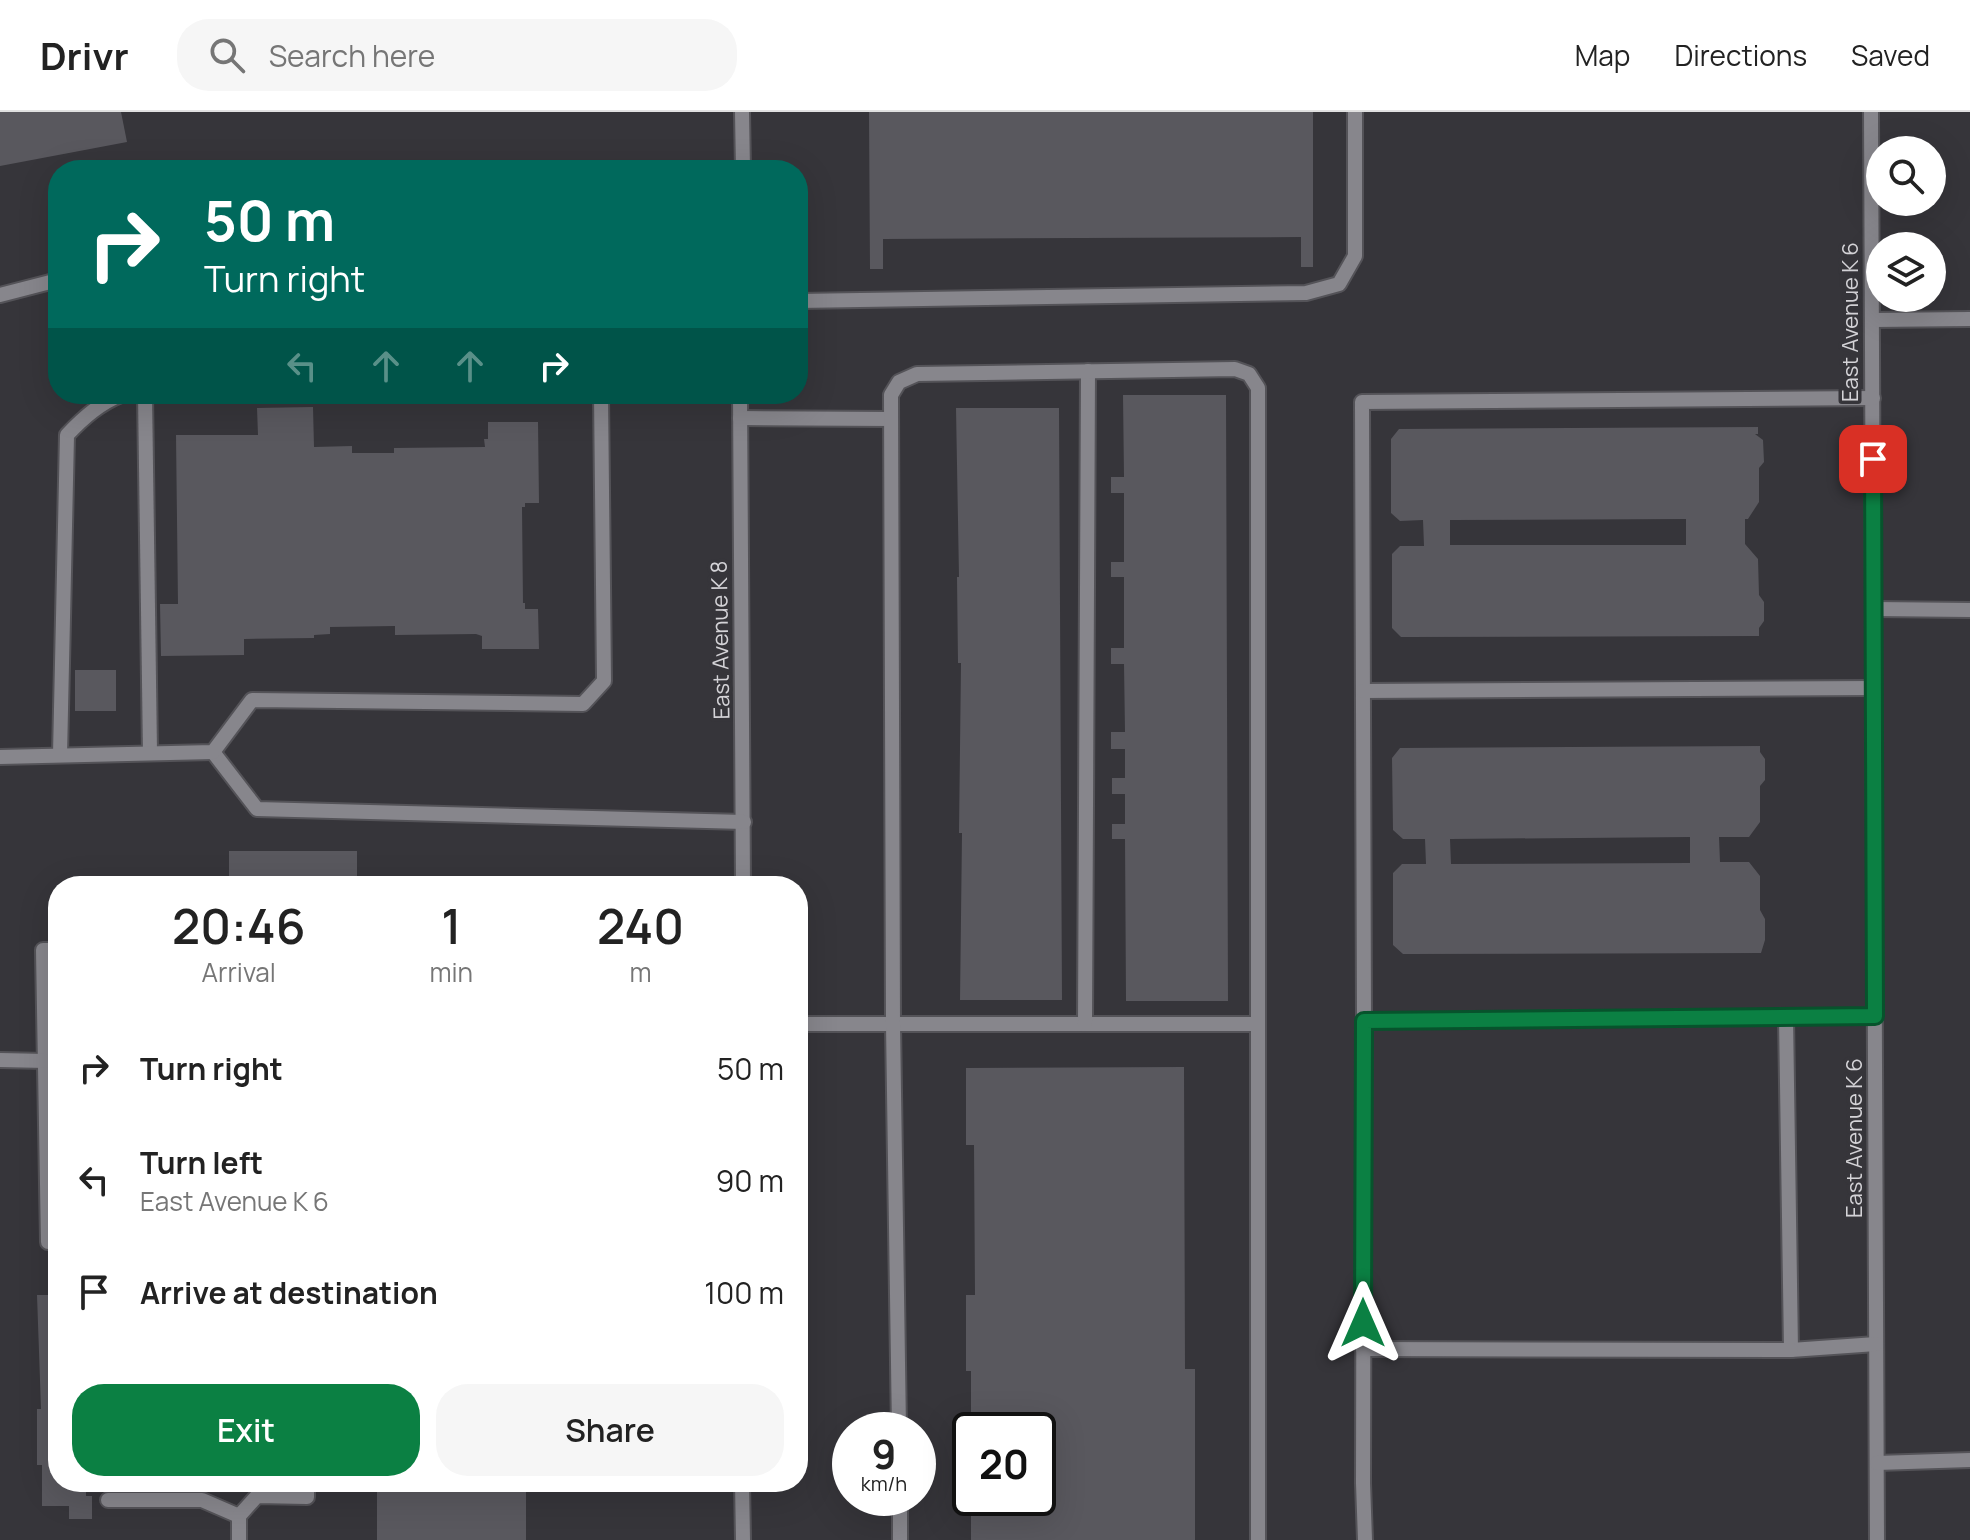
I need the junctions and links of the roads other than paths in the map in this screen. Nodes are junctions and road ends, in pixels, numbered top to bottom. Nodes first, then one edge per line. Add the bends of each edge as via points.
1 (742, 112) edge
2 (1355, 112) edge
3 (1871, 112) edge
4 (743, 160) edge
5 (48, 283) edge
6 (0, 295) edge
7 (808, 301) edge
8 (1970, 319) edge
9 (1873, 320) junction
10 (1088, 371) junction
11 (1873, 398) junction
12 (102, 404) edge
13 (145, 404) edge
14 (601, 404) edge
15 (740, 404) edge
16 (740, 418) junction
17 (891, 419) junction
18 (1874, 609) junction
19 (1970, 610) edge
20 (1874, 688) junction
21 (1363, 691) junction
22 (213, 752) junction
23 (150, 753) junction
24 (60, 755) junction
25 (0, 757) edge
26 (744, 822) junction
27 (743, 876) edge
28 (48, 950) edge
29 (1875, 1016) junction
30 (1786, 1017) junction
31 (1364, 1021) junction
32 (808, 1024) edge
33 (893, 1024) junction
34 (1085, 1024) junction
35 (1258, 1024) junction
36 (0, 1060) edge
37 (46, 1061) junction
38 (48, 1242) edge
39 (1876, 1344) junction
40 (1363, 1349) junction
41 (1791, 1350) junction
42 (899, 1412) edge
43 (1970, 1460) edge
44 (1877, 1463) junction
45 (171, 1492) edge
46 (307, 1492) edge
47 (742, 1492) edge
48 (171, 1499) junction
49 (108, 1500) dead end
50 (239, 1516) junction
51 (900, 1516) edge
52 (239, 1540) edge
53 (743, 1540) edge
54 (900, 1540) edge
55 (1258, 1540) edge
56 (1365, 1540) edge
57 (1877, 1540) edge

1 - 4 street
2 - 7 street via 1355,256 1339,284 1306,293
3 - 9 street, East Avenue K 6
5 - 6 street
8 - 9 street
9 - 11 street, East Avenue K 6
10 - 17 street via 917,374 899,382 891,395
10 - 34 street
10 - 35 street via 1235,369 1249,374 1258,388
11 - 18 street, East Avenue K 6
11 - 21 street via 1362,402
12 - 24 street via 67,435
13 - 23 street
14 - 22 street via 604,681 583,704 252,700
15 - 16 street, East Avenue K 8
16 - 17 street
16 - 26 street, East Avenue K 8
17 - 33 street
18 - 19 street
18 - 20 street, East Avenue K 6
20 - 21 street
20 - 29 street, East Avenue K 6
21 - 31 street
22 - 23 street
22 - 26 street via 257,809
23 - 24 street
24 - 25 street
26 - 27 street, East Avenue K 8
28 - 37 street via 43,950
29 - 30 street
29 - 39 street, East Avenue K 6
30 - 31 street
30 - 41 street
31 - 40 street
32 - 33 street
33 - 34 street
33 - 42 street
34 - 35 street
35 - 55 street
36 - 37 street
37 - 38 street
39 - 41 street
39 - 44 street, East Avenue K 6
40 - 41 street
40 - 56 street
43 - 44 street
44 - 57 street, East Avenue K 6
45 - 48 street
46 - 50 street via 307,1497 257,1496
47 - 53 street
48 - 49 street
48 - 50 street via 202,1500
50 - 52 street
51 - 54 street

